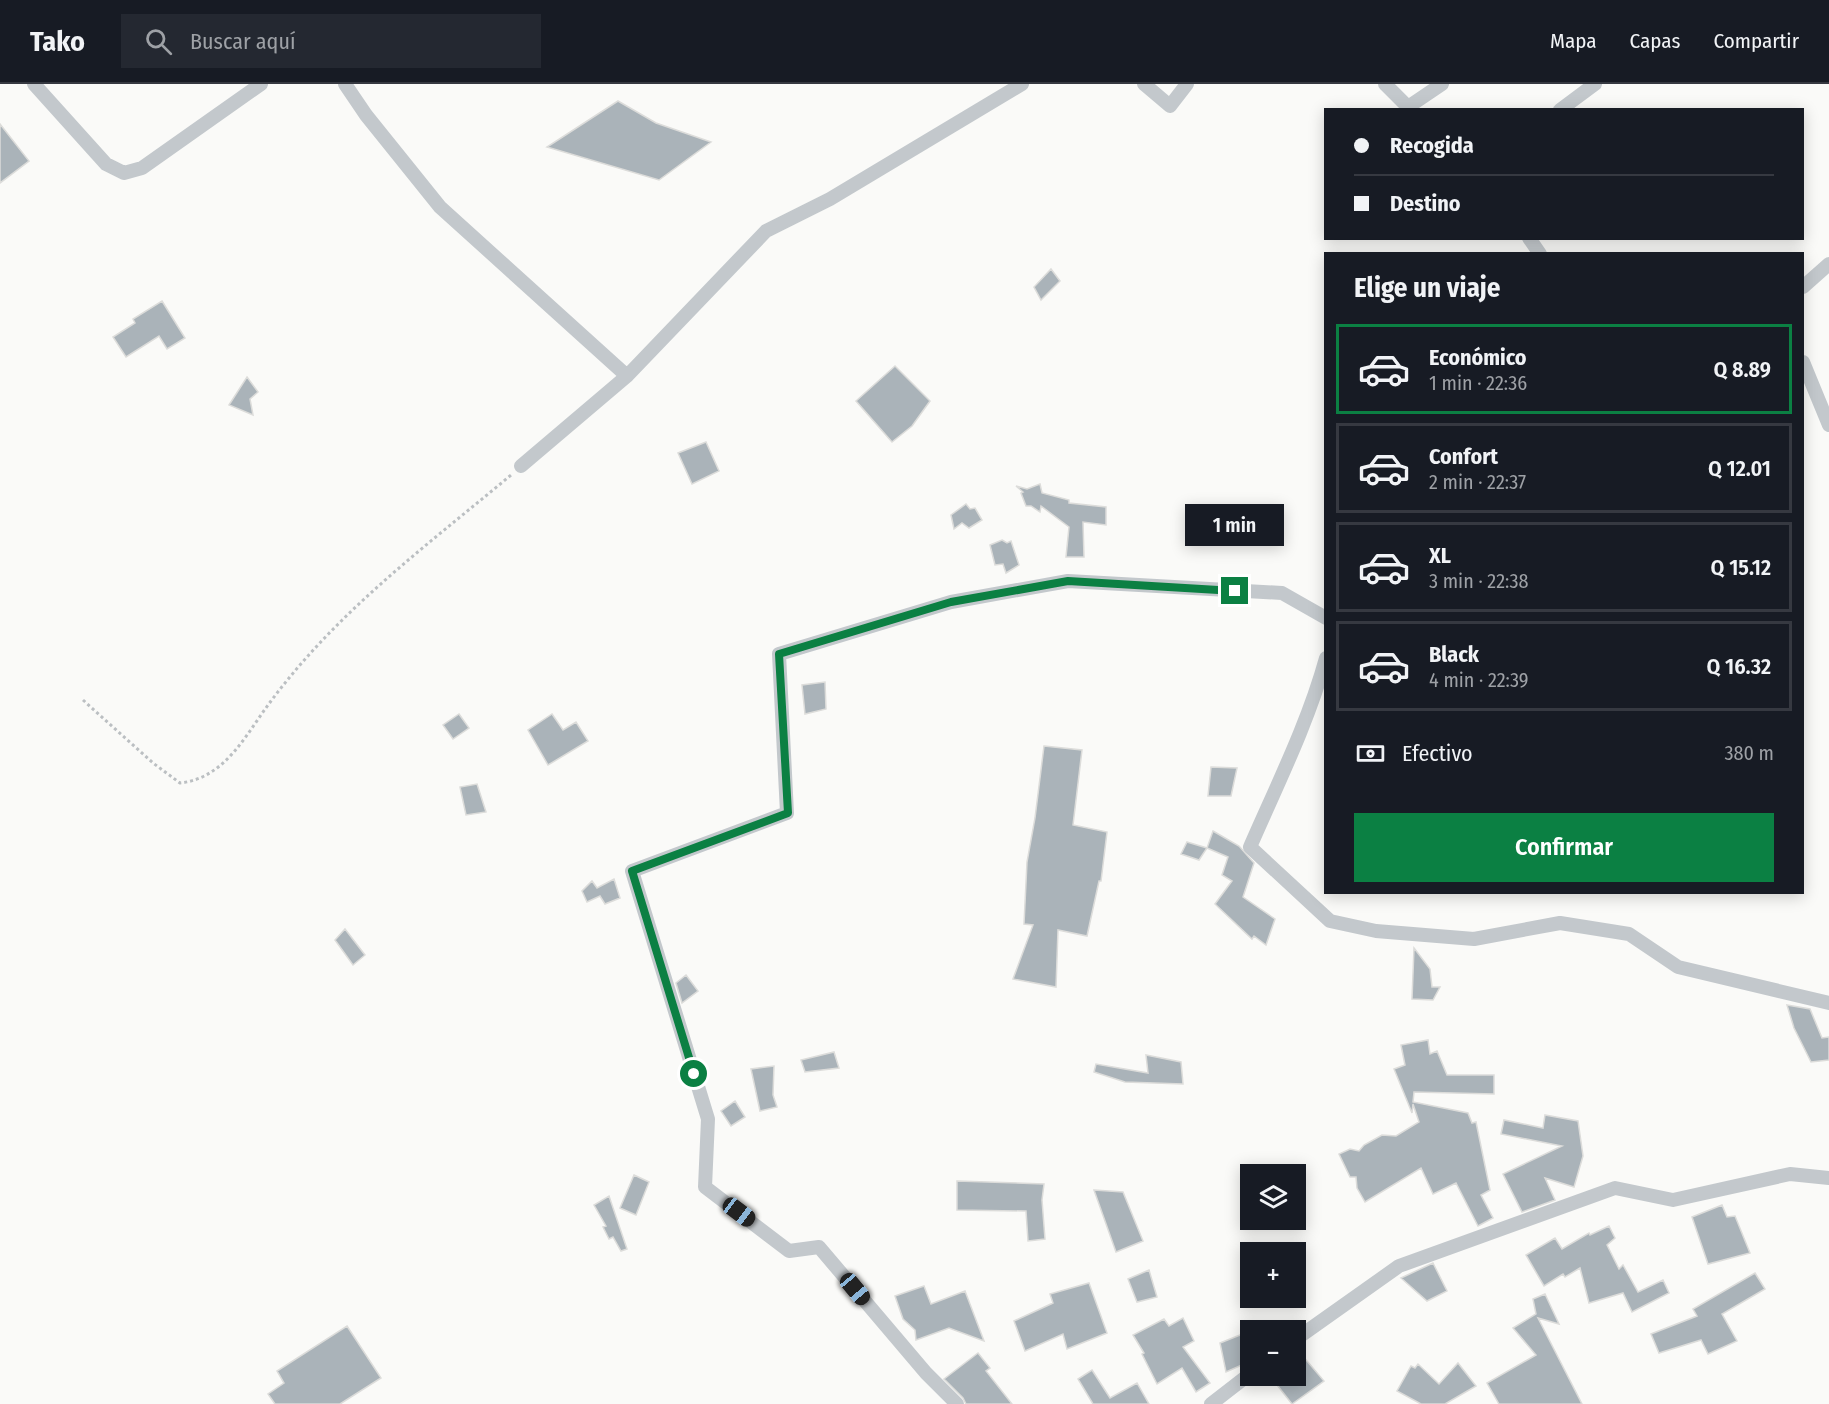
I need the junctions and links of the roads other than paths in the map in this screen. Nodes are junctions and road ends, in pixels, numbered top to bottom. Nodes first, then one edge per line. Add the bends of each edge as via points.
1 (34, 84) edge
2 (261, 84) edge
3 (345, 84) edge
4 (1022, 84) edge
5 (1144, 84) edge
6 (1187, 84) edge
7 (1385, 84) edge
8 (1442, 84) edge
9 (1594, 84) edge
10 (1409, 108) edge
11 (1563, 108) edge
12 (1829, 264) edge
13 (1804, 286) edge
14 (1804, 364) edge
15 (627, 376) junction
16 (1829, 425) edge
17 (521, 466) road end
18 (1324, 617) edge
19 (1324, 665) edge
20 (1829, 1003) edge
21 (1829, 1178) edge
22 (1306, 1332) edge
23 (1240, 1382) edge
24 (957, 1404) edge
25 (1211, 1404) edge

1 - 2 street via 106,164 124,173 142,168
3 - 15 street via 440,207
4 - 15 street via 830,199 766,231
5 - 6 street via 1170,106
7 - 10 street
8 - 10 street
9 - 11 street
12 - 13 street
14 - 16 street
15 - 17 street
18 - 24 street via 1282,593 1068,581 951,602 779,654 788,813 632,871 708,1119 705,1187 789,1251 819,1247
19 - 20 street via 1250,847 1330,921 1376,931 1474,939 1560,923 1629,934 1678,967
21 - 22 street via 1790,1174 1673,1200 1615,1188 1399,1266
23 - 25 street

